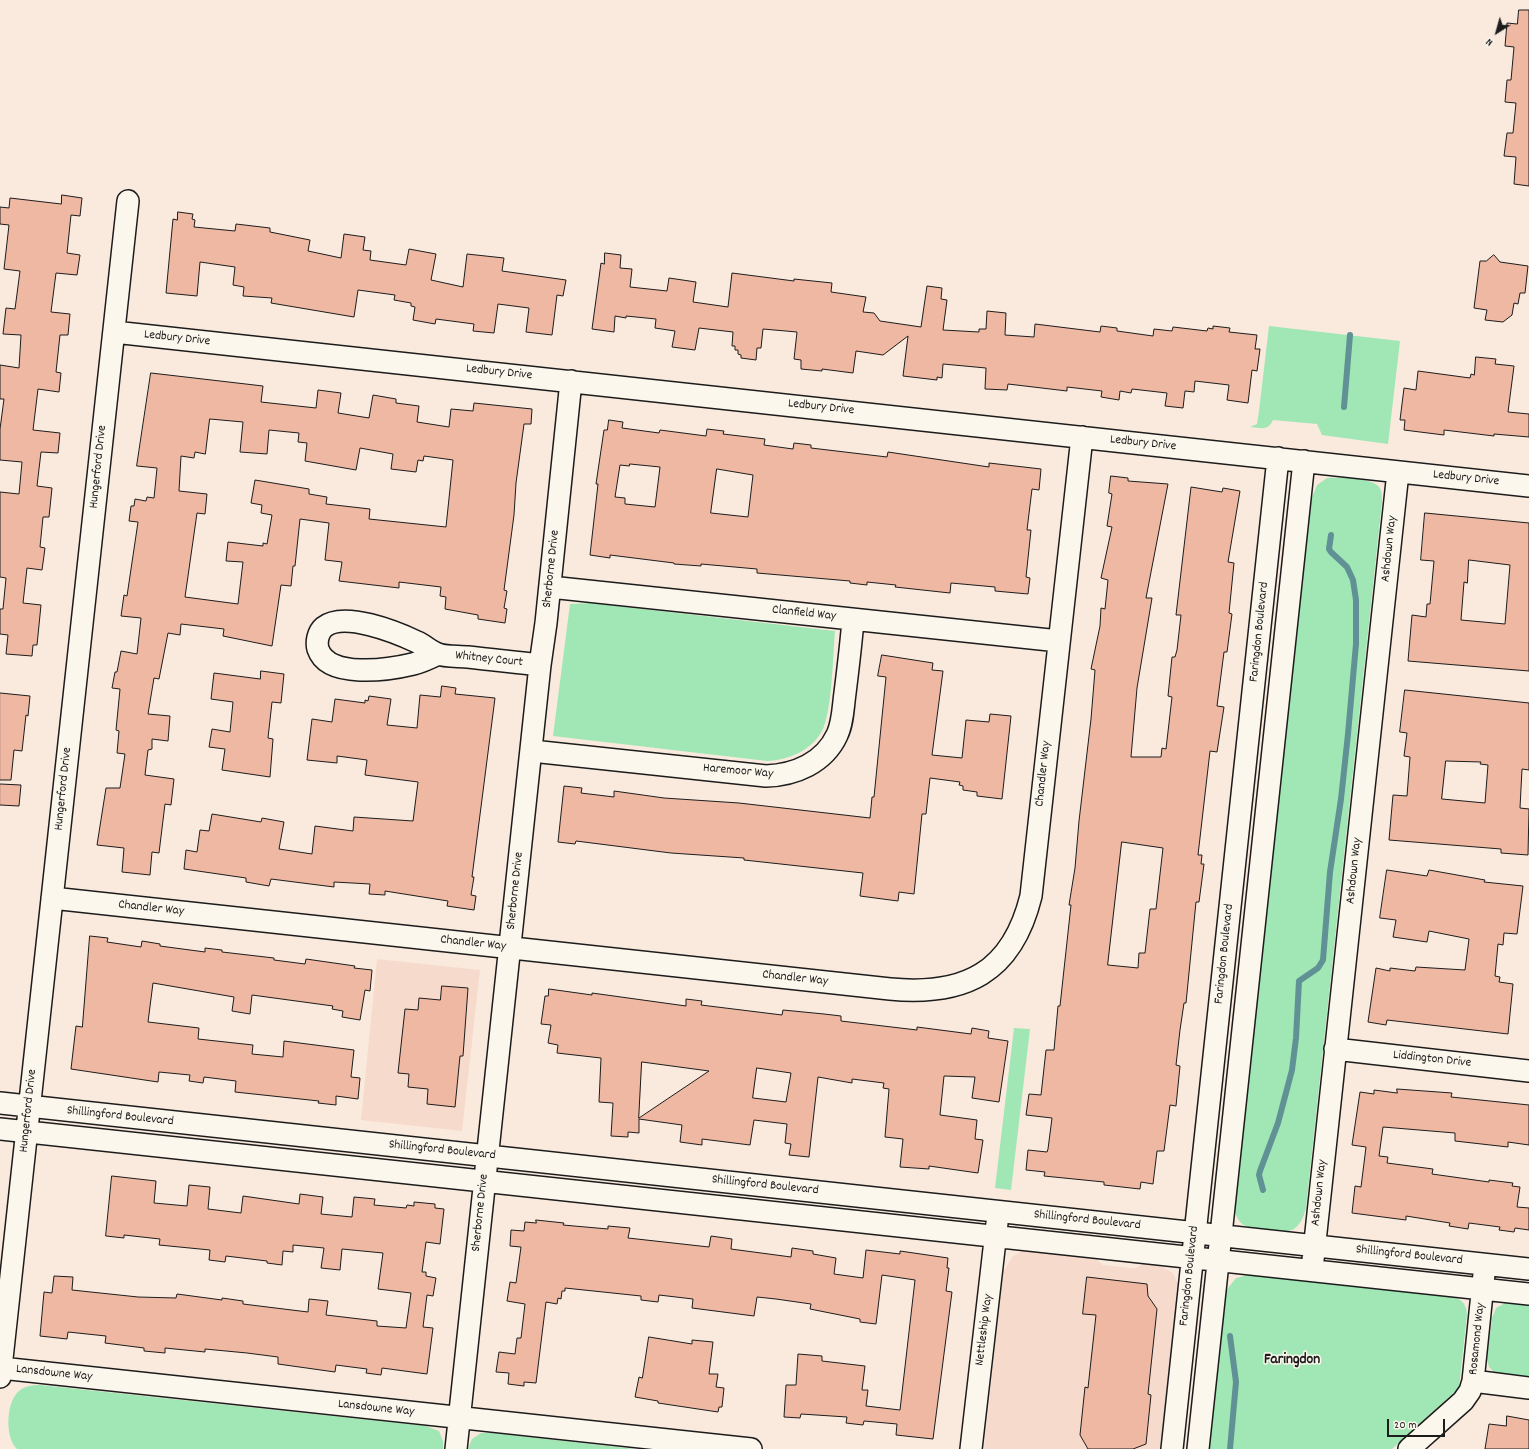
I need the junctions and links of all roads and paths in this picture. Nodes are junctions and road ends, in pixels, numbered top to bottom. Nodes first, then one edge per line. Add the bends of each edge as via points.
1 (128, 201) dead end
2 (114, 332) junction
3 (571, 381) junction
4 (1082, 437) junction
5 (1278, 458) junction
6 (1304, 461) junction
7 (1398, 472) junction
8 (1529, 486) edge
9 (550, 587) junction
10 (854, 620) junction
11 (1059, 641) junction
12 (438, 654) junction
13 (540, 665) junction
14 (532, 751) junction
15 (1237, 843) junction
16 (1263, 844) junction
17 (52, 898) junction
18 (509, 947) junction
19 (1335, 1049) junction
20 (1529, 1071) edge
21 (0, 1103) edge
22 (29, 1107) junction
23 (0, 1129) edge
24 (26, 1132) junction
25 (487, 1156) junction
26 (484, 1182) junction
27 (998, 1212) junction
28 (1195, 1233) junction
29 (1221, 1236) junction
30 (996, 1237) junction
31 (1314, 1246) junction
32 (1192, 1258) junction
33 (1219, 1261) junction
34 (1485, 1265) junction
35 (1529, 1269) edge
36 (1312, 1271) junction
37 (1483, 1288) junction
38 (1529, 1294) edge
39 (0, 1373) edge
40 (1473, 1381) junction
41 (1529, 1388) edge
42 (459, 1418) junction
43 (456, 1449) edge
44 (751, 1449) edge
45 (971, 1449) edge
46 (1172, 1449) edge
47 (1198, 1449) edge
48 (1409, 1449) edge

1 - 2 street, Hungerford Drive
2 - 3 street, Ledbury Drive
2 - 17 street, Hungerford Drive
3 - 4 street, Ledbury Drive
3 - 9 street, Sherborne Drive
4 - 5 street, Ledbury Drive
4 - 11 street, Chandler Way
5 - 6 street, Ledbury Drive
5 - 15 street, Faringdon Boulevard
6 - 7 street, Ledbury Drive
6 - 16 street, Faringdon Boulevard
7 - 8 street, Ledbury Drive
7 - 19 street, Ashdown Way
9 - 10 street, Clanfield Way
9 - 13 street, Sherborne Drive
10 - 11 street, Clanfield Way
10 - 14 street, Haremoor Way via 844,701 837,734 821,756 796,772 782,776 766,776
11 - 18 street, Chandler Way via 1031,896 1026,915 1007,950 993,966 977,976 958,986 914,991
12 - 12 street, Whitney Court via 413,664 359,670 327,662 317,646 323,628 342,620 376,626 417,642
12 - 13 street, Whitney Court
13 - 14 street, Sherborne Drive
14 - 18 street, Sherborne Drive
15 - 16 street
15 - 28 street, Faringdon Boulevard
16 - 29 street, Faringdon Boulevard
17 - 18 street, Chandler Way
17 - 22 street, Hungerford Drive
18 - 25 street, Sherborne Drive
19 - 20 street, Liddington Drive
19 - 31 street, Ashdown Way
21 - 22 street, Shillingford Boulevard
22 - 24 street, Hungerford Drive
22 - 25 street, Shillingford Boulevard
23 - 24 street, Shillingford Boulevard
24 - 26 street, Shillingford Boulevard
24 - 39 street, Hungerford Drive
25 - 26 street, Sherborne Drive
25 - 27 street, Shillingford Boulevard
26 - 30 street, Shillingford Boulevard
26 - 42 street, Sherborne Drive
27 - 28 street, Shillingford Boulevard
27 - 30 street, Nettleship Way
28 - 29 street, Shillingford Boulevard
28 - 32 street, Faringdon Boulevard
29 - 31 street, Shillingford Boulevard
29 - 33 street, Faringdon Boulevard
30 - 32 street, Shillingford Boulevard
30 - 45 street, Nettleship Way
31 - 34 street, Shillingford Boulevard
31 - 36 street, Ashdown Way
32 - 33 street, Shillingford Boulevard
32 - 46 street, Faringdon Boulevard
33 - 36 street, Shillingford Boulevard
33 - 47 street, Faringdon Boulevard
34 - 35 street, Shillingford Boulevard
34 - 37 street, Rosamond Way
36 - 37 street, Shillingford Boulevard
37 - 38 street, Shillingford Boulevard
37 - 40 street, Rosamond Way
39 - 42 street, Lansdowne Way
40 - 41 street, Rosamond Way
40 - 48 street via 1463,1401
42 - 43 street, Sherborne Drive
42 - 44 street, Lansdowne Way

